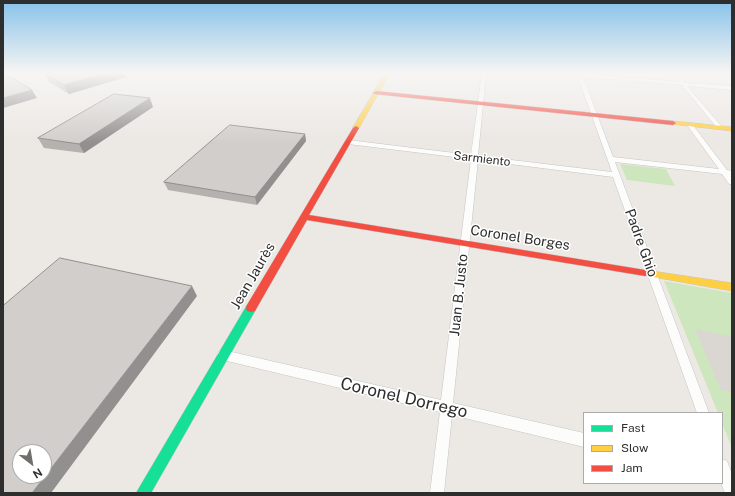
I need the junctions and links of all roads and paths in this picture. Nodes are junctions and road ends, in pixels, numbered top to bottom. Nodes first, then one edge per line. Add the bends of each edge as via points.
1 (374, 96) edge
2 (406, 96) edge
3 (482, 96) edge
4 (587, 96) edge
5 (693, 96) edge
6 (481, 104) junction
7 (595, 116) junction
8 (690, 125) junction
9 (720, 128) junction
10 (732, 129) edge
11 (348, 142) junction
12 (475, 158) junction
13 (610, 159) junction
14 (728, 173) edge
15 (616, 175) junction
16 (732, 182) edge
17 (304, 217) junction
18 (465, 243) junction
19 (652, 274) junction
20 (732, 287) edge
21 (223, 355) junction
22 (447, 408) junction
23 (703, 412) edge
24 (583, 440) edge
25 (725, 471) edge
26 (143, 493) edge
27 (437, 493) edge
28 (732, 493) edge

1 - 11 street, Jean Jaurès
2 - 6 street
3 - 6 street, Juan B. Justo
4 - 7 street, Padre Ghio
5 - 9 street
6 - 7 street
6 - 12 street, Juan B. Justo
7 - 8 street
7 - 13 street, Padre Ghio
8 - 9 street
8 - 14 street
9 - 10 street
11 - 12 street, Sarmiento
11 - 17 street, Jean Jaurès
12 - 15 street, Sarmiento
12 - 18 street, Juan B. Justo
13 - 14 street
13 - 15 street, Padre Ghio
14 - 16 street
15 - 19 street, Padre Ghio
17 - 18 street, Coronel Borges
17 - 21 street, Jean Jaurès
18 - 19 street, Coronel Borges
18 - 22 street, Juan B. Justo
19 - 20 street, Coronel Borges
19 - 23 street, Padre Ghio
21 - 22 street, Coronel Dorrego
21 - 26 street, Jean Jaurès
22 - 24 street, Coronel Dorrego
22 - 27 street, Juan B. Justo
25 - 28 street

